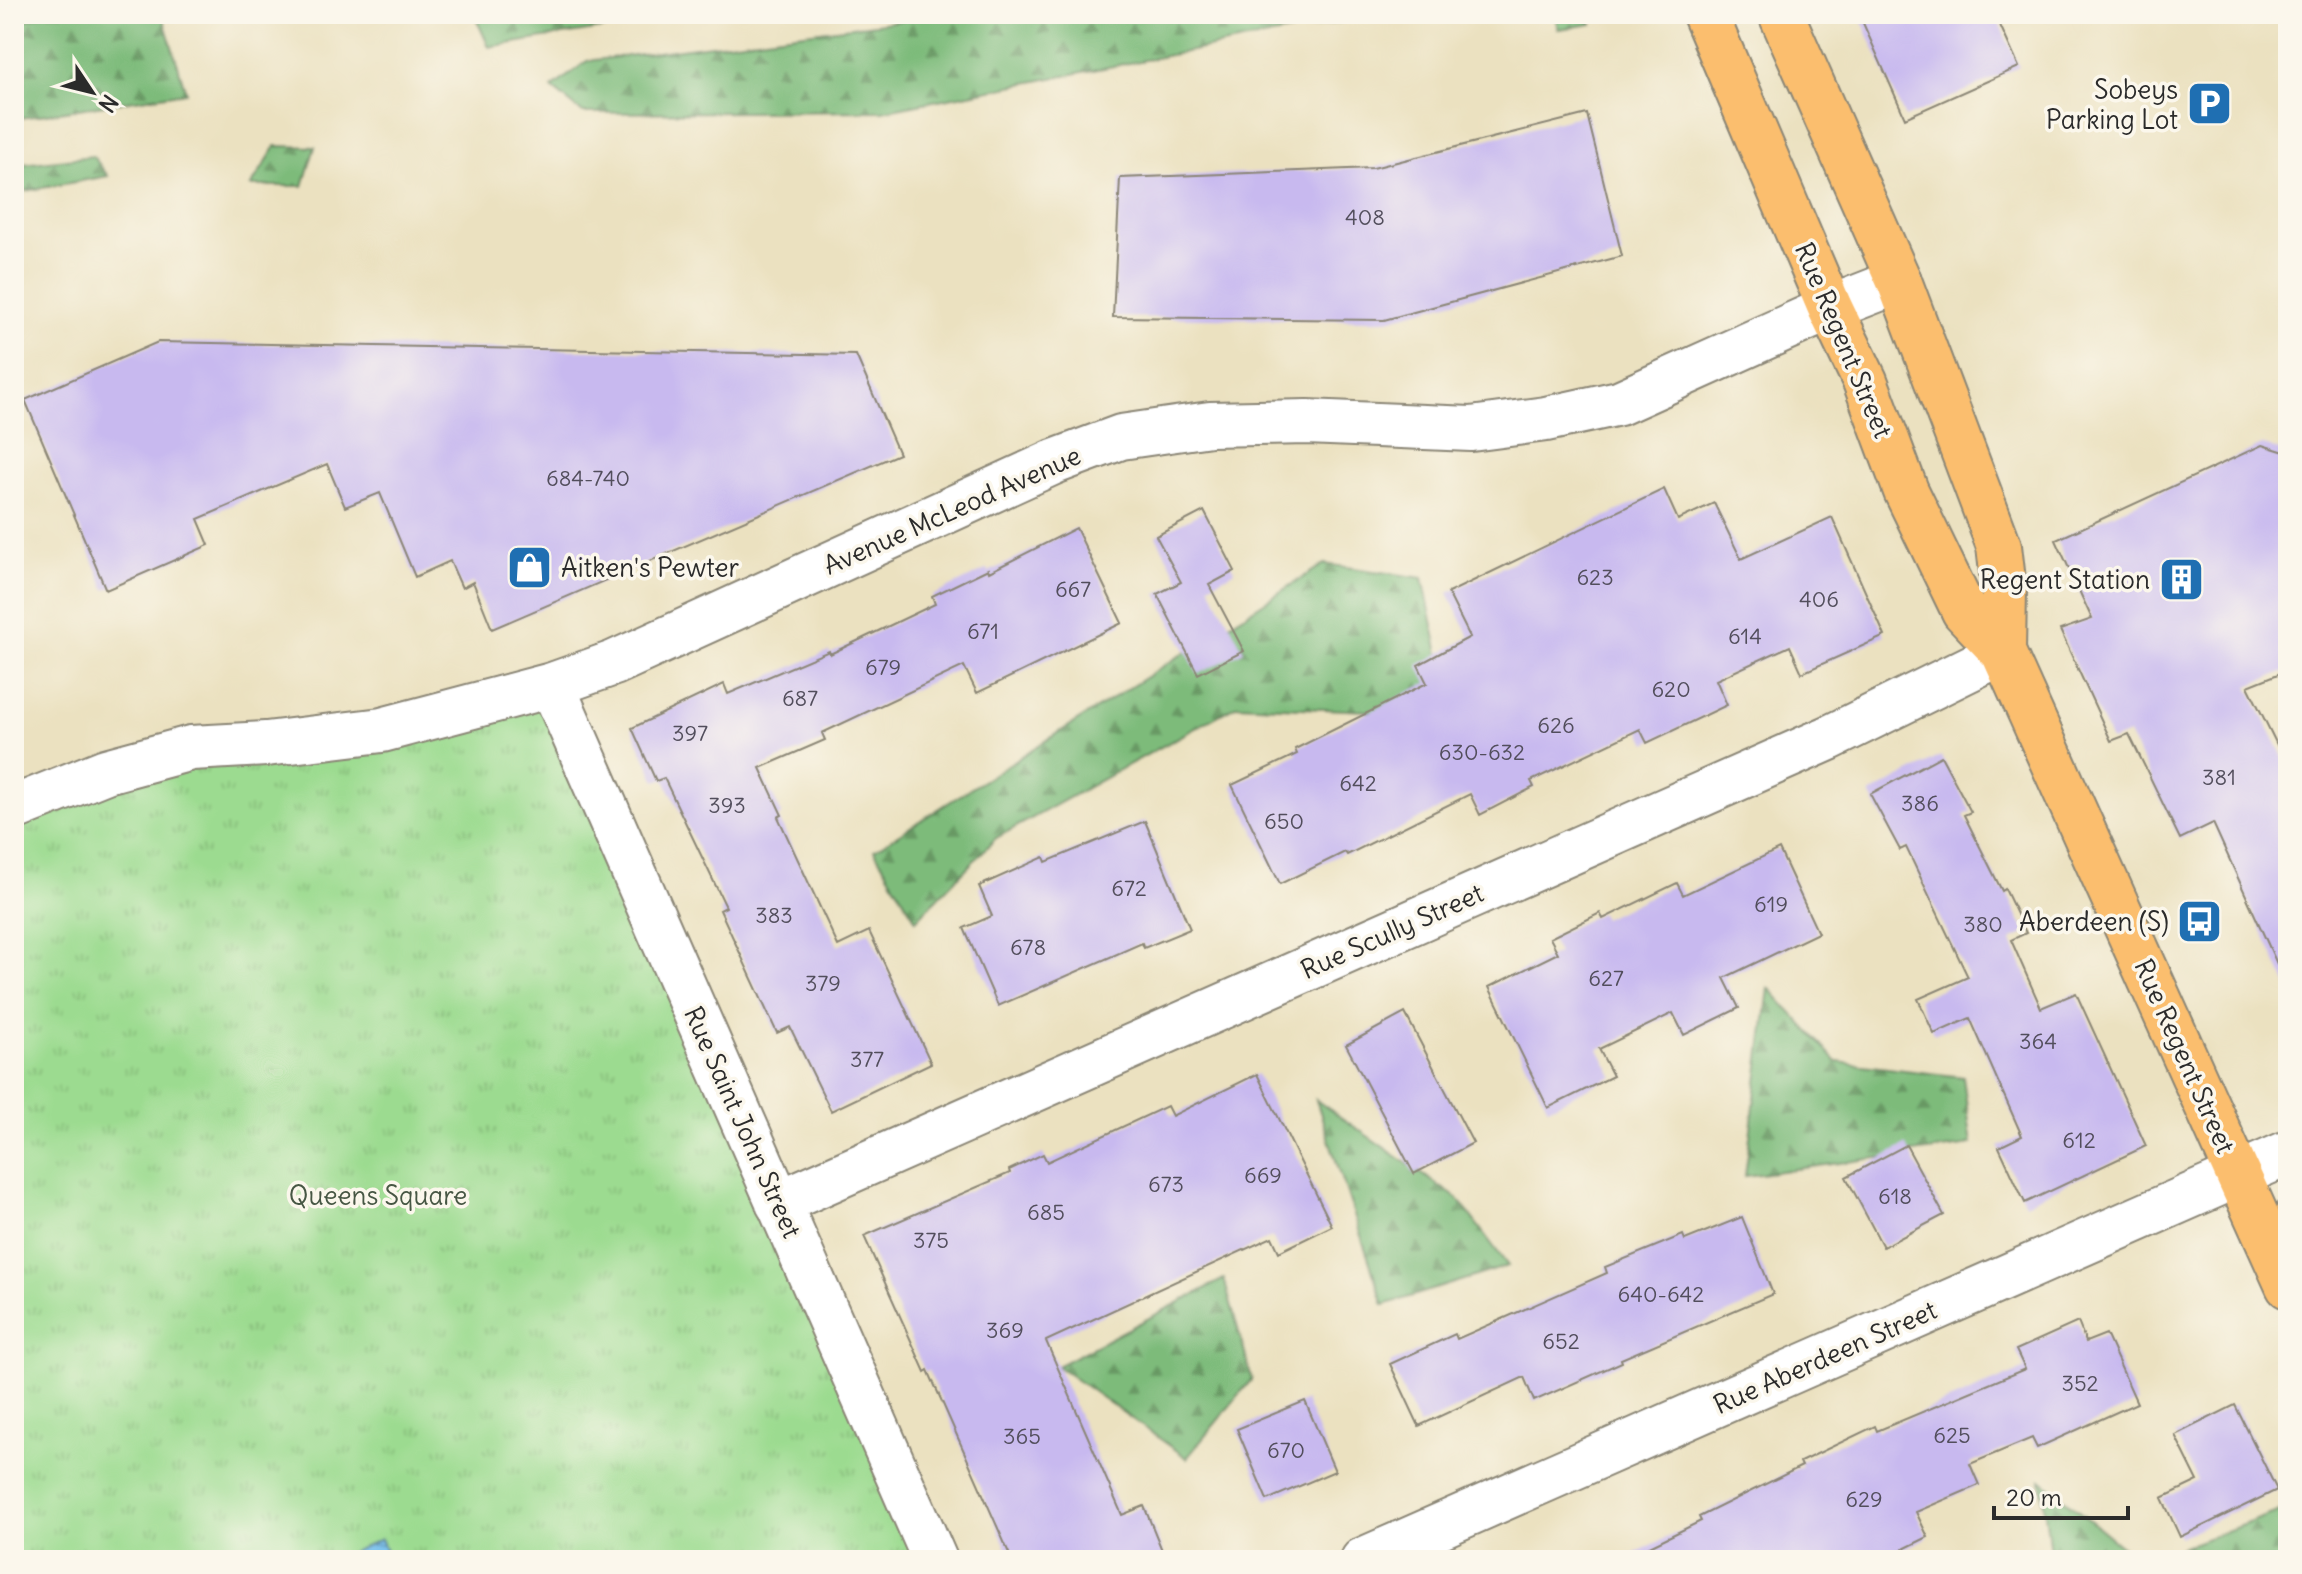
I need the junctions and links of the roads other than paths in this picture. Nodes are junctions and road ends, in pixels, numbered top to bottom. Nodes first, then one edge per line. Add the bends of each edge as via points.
1 (1705, 14) edge
2 (1781, 14) edge
3 (1899, 281) junction
4 (1830, 308) junction
5 (2003, 652) junction
6 (552, 685) junction
7 (14, 808) edge
8 (2288, 1153) edge
9 (2239, 1175) junction
10 (778, 1203) junction
11 (2288, 1286) edge
12 (935, 1560) edge
13 (1363, 1560) edge

1 - 4 main road, Rue Regent Street
2 - 3 main road, Rue Regent Street
3 - 4 street, Avenue McLeod Avenue
3 - 5 main road, Rue Regent Street via 1999,546
4 - 5 main road, Rue Regent Street via 1865,381 1906,491 1964,611
4 - 6 street, Avenue McLeod Avenue via 1619,403 1546,419 1471,429 1210,424 1121,437 1054,462 614,663
5 - 9 main road, Rue Regent Street
5 - 10 street, Rue Scully Street via 1829,738
6 - 7 street, Avenue McLeod Avenue via 382,730 191,748 106,771
6 - 10 street, Rue Saint John Street
8 - 9 street, Rue Aberdeen Street
9 - 11 main road, Rue Regent Street
9 - 13 street, Rue Aberdeen Street
10 - 12 street, Rue Saint John Street

